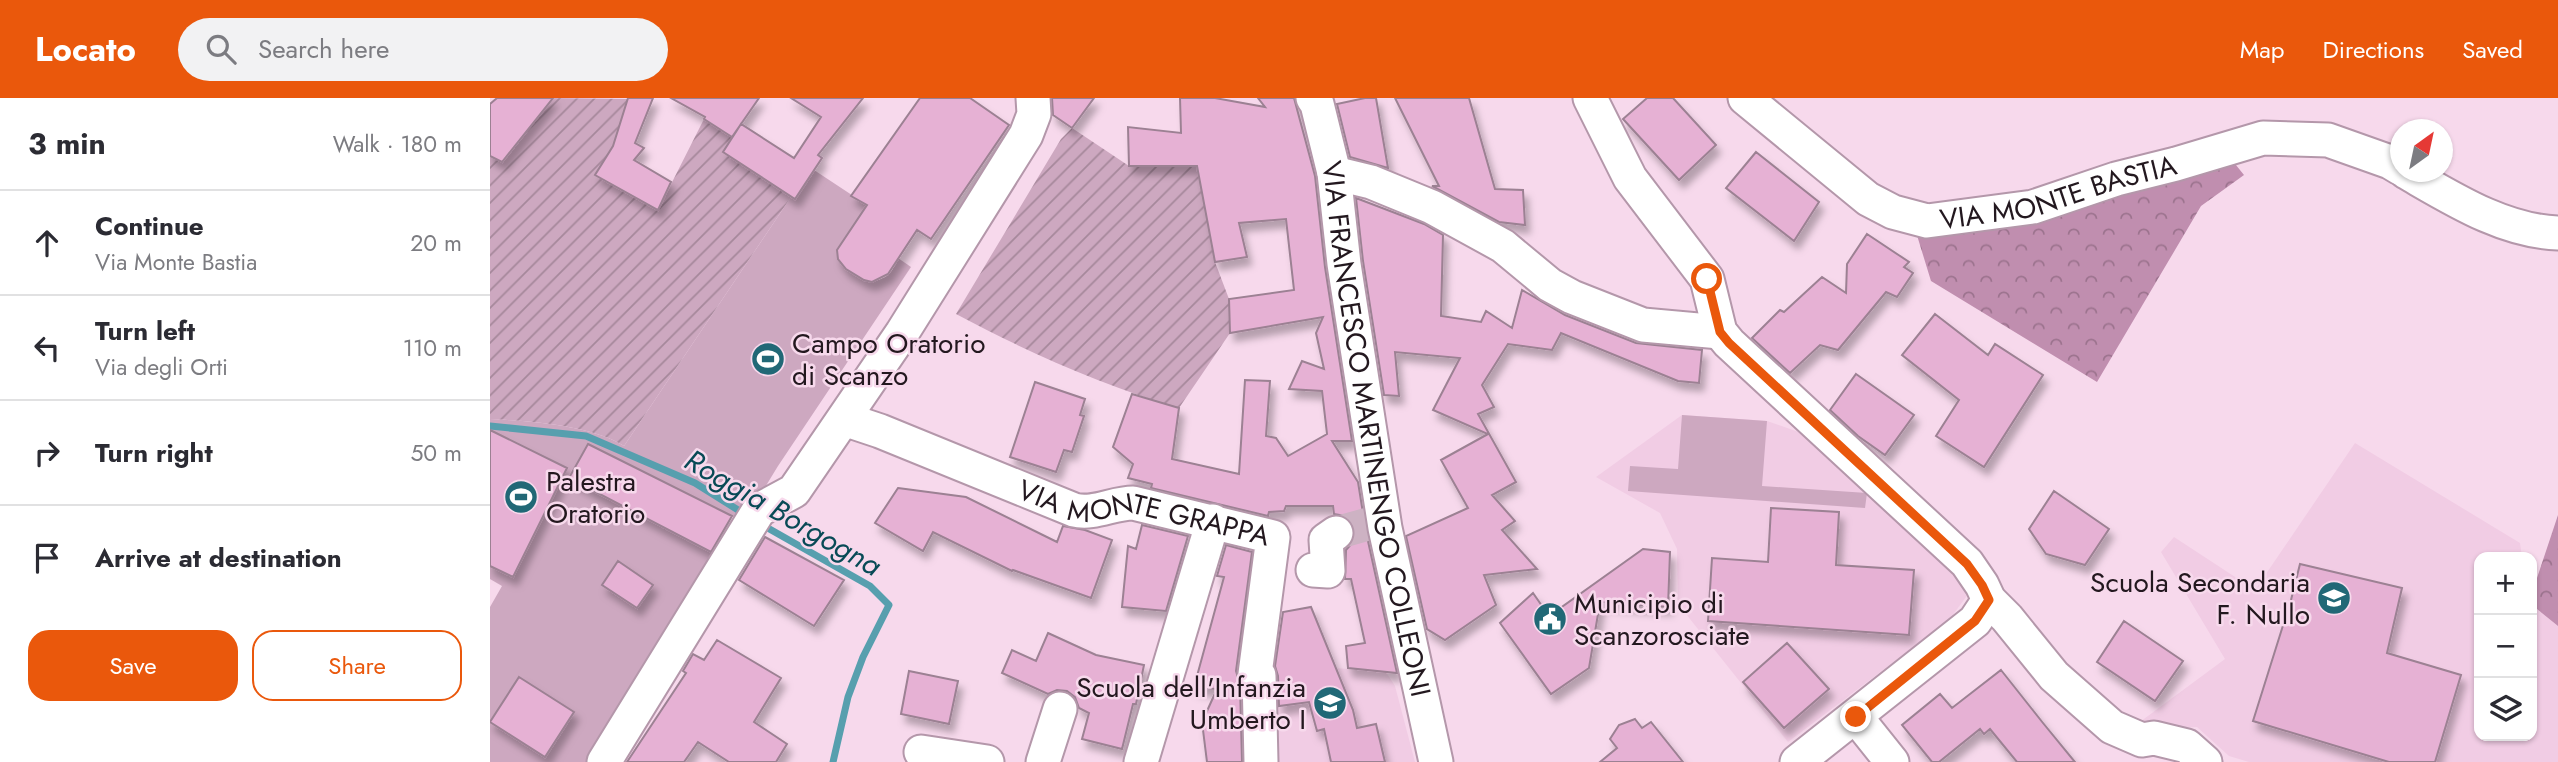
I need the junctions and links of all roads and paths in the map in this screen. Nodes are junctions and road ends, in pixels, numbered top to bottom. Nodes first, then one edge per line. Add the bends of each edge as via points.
1 (1033, 98) edge
2 (1313, 98) edge
3 (1590, 98) edge
4 (1745, 98) edge
5 (2390, 162) edge
6 (1335, 173) junction
7 (2424, 182) edge
8 (2558, 233) edge
9 (1720, 332) junction
10 (844, 419) junction
11 (1213, 521) junction
12 (1336, 533) dead end
13 (1313, 570) dead end
14 (1989, 600) junction
15 (1060, 709) dead end
16 (1856, 717) junction
17 (920, 752) dead end
18 (604, 762) edge
19 (987, 762) edge
20 (1043, 762) edge
21 (1141, 762) edge
22 (1261, 762) edge
23 (1436, 762) edge
24 (1797, 762) edge
25 (1892, 762) edge
26 (2205, 762) edge

1 - 10 street via 1034,114 1026,135
2 - 6 street, VIA FRANCESCO MARTINENGO COLLEONI
3 - 9 street via 1630,178 1707,279
4 - 5 street, VIA MONTE BASTIA via 1868,199 1927,221 2033,207 2263,138 2328,140
6 - 9 street via 1432,207 1503,246 1572,297 1643,325
6 - 23 street, VIA FRANCESCO MARTINENGO COLLEONI via 1379,526 1410,637
7 - 8 street via 2471,209 2538,232
9 - 14 street via 1967,564
10 - 11 street, VIA MONTE GRAPPA via 1074,510 1088,512 1133,503
10 - 18 street via 794,491 756,516
11 - 21 street
11 - 22 street, VIA MONTE GRAPPA via 1273,537 1255,674 1259,676
12 - 13 street via 1326,540 1328,571
14 - 16 street via 1975,621
14 - 26 street via 2054,676 2112,727 2142,740 2154,738 2187,746
15 - 20 street
16 - 24 street
16 - 25 street
17 - 19 street

